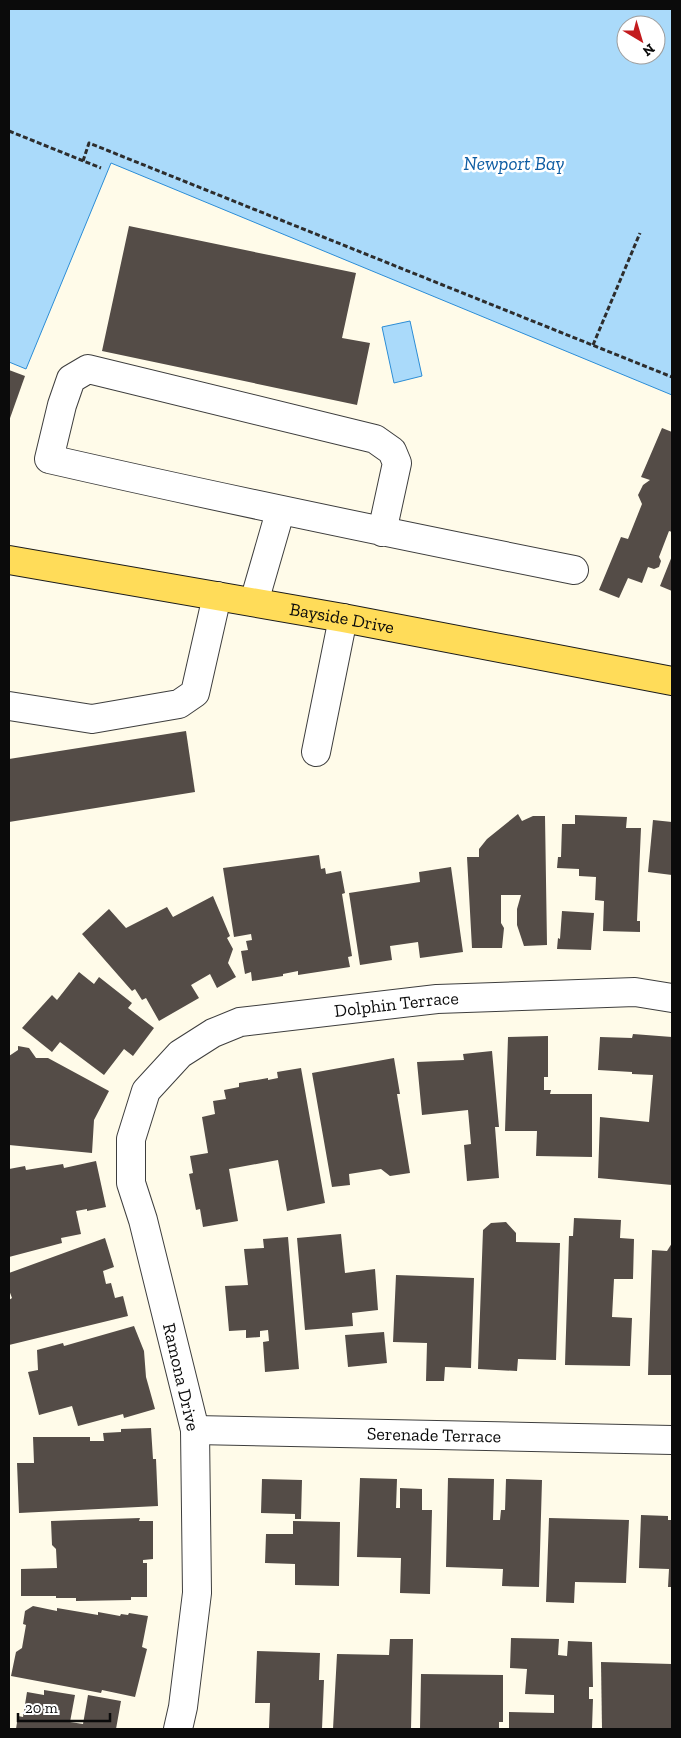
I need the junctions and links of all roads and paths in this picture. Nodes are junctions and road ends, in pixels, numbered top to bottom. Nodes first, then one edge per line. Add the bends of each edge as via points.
1 (9, 131) edge
2 (83, 161) junction
3 (101, 168) dead end
4 (640, 233) dead end
5 (593, 345) junction
6 (672, 377) edge
7 (280, 512) junction
8 (382, 532) junction
9 (9, 560) edge
10 (574, 570) dead end
11 (217, 596) junction
12 (254, 602) junction
13 (343, 618) junction
14 (672, 680) edge
15 (9, 706) edge
16 (316, 752) dead end
17 (672, 998) edge
18 (146, 1091) joint
19 (195, 1430) junction
20 (672, 1440) edge
21 (178, 1729) edge

1 - 2 path
2 - 3 path
2 - 5 path via 89,143
4 - 5 path
5 - 6 path
7 - 8 street
7 - 8 street via 49,459 70,379 88,369 375,440 392,451 397,463
7 - 12 street
8 - 10 street
9 - 11 main road, Bayside Drive
11 - 12 main road, Bayside Drive
11 - 15 street via 195,693 179,704 92,719
12 - 13 main road, Bayside Drive
13 - 14 main road, Bayside Drive
13 - 16 street
17 - 18 street, Dolphin Terrace via 635,992 437,999 240,1022 213,1032 180,1054
18 - 19 street, Ramona Drive via 130,1139 131,1183
19 - 20 street, Serenade Terrace
19 - 21 street, Ramona Drive via 197,1593

